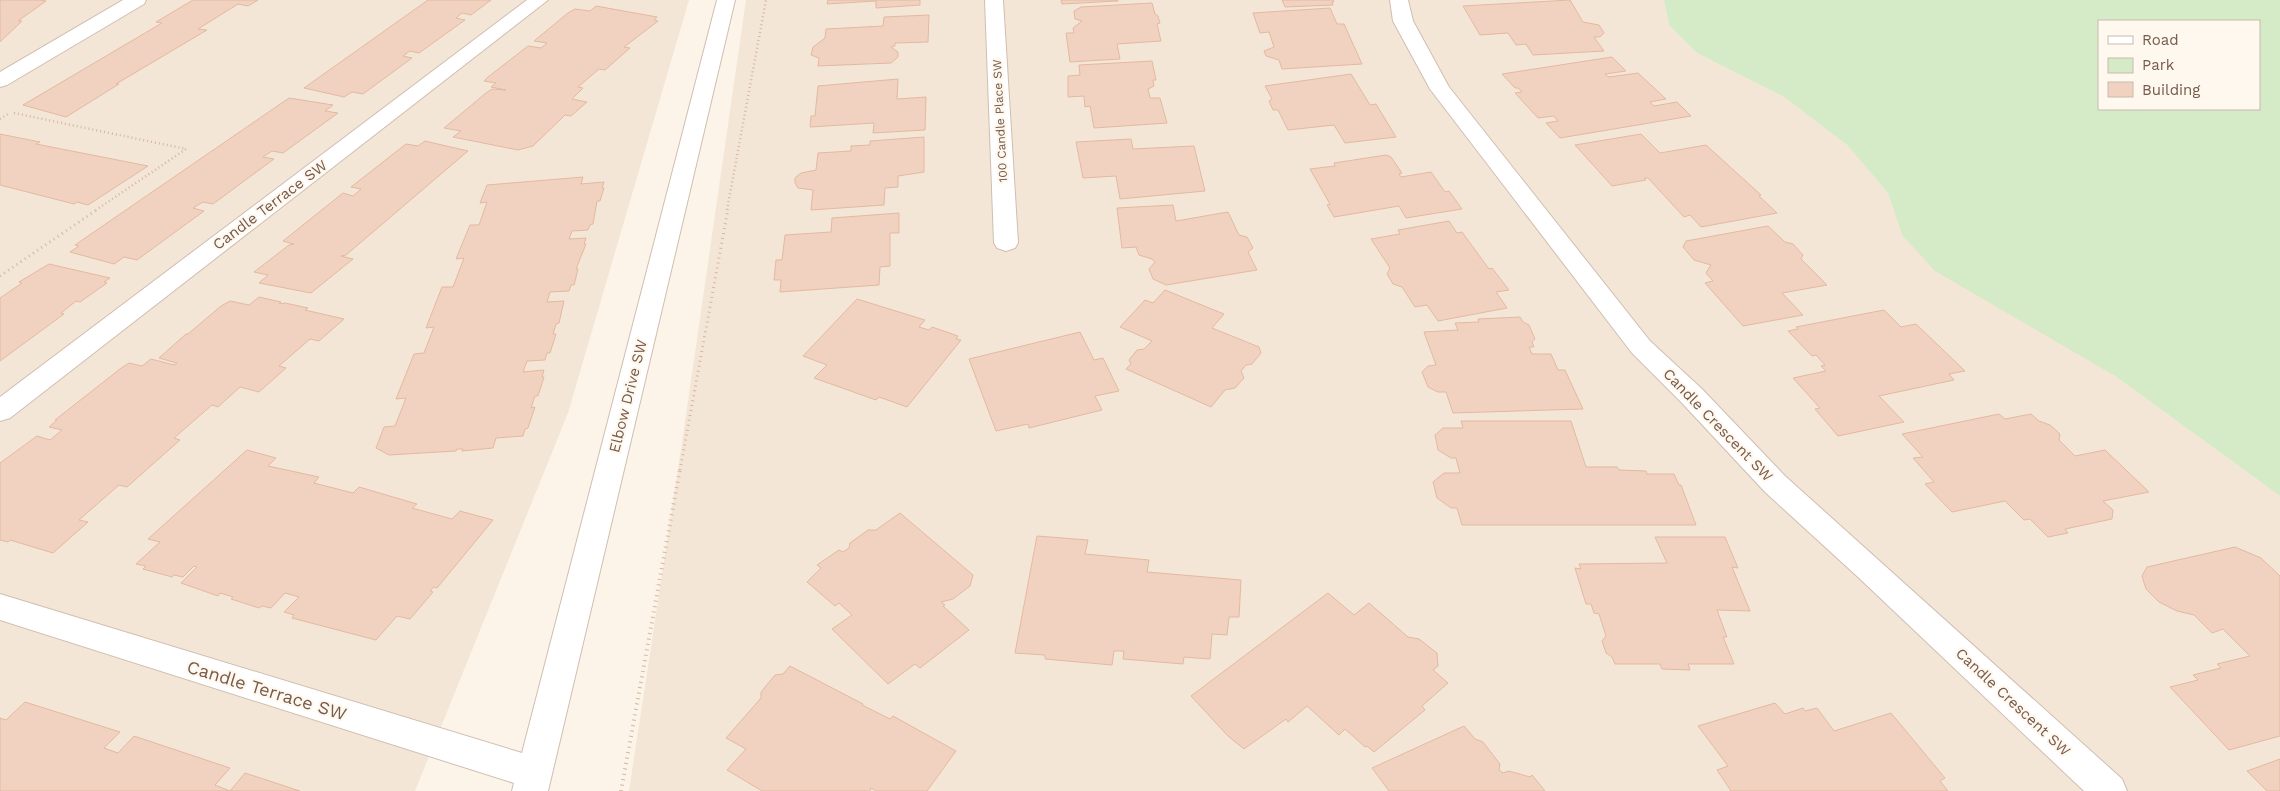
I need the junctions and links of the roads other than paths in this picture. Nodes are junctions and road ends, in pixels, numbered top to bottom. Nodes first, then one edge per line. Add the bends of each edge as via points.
1 (137, 0) edge
2 (539, 0) edge
3 (726, 0) edge
4 (994, 0) edge
5 (1399, 0) edge
6 (0, 80) edge
7 (1006, 243) dead end
8 (0, 411) edge
9 (0, 607) edge
10 (532, 782) edge
11 (2109, 791) edge

1 - 6 street
2 - 8 street, Candle Terrace SW
3 - 10 street, Elbow Drive SW
4 - 7 street, 100 Candle Place SW
5 - 11 street, Candle Crescent SW via 1403,20 1440,89 1641,347 1775,484
9 - 10 street, Candle Terrace SW

